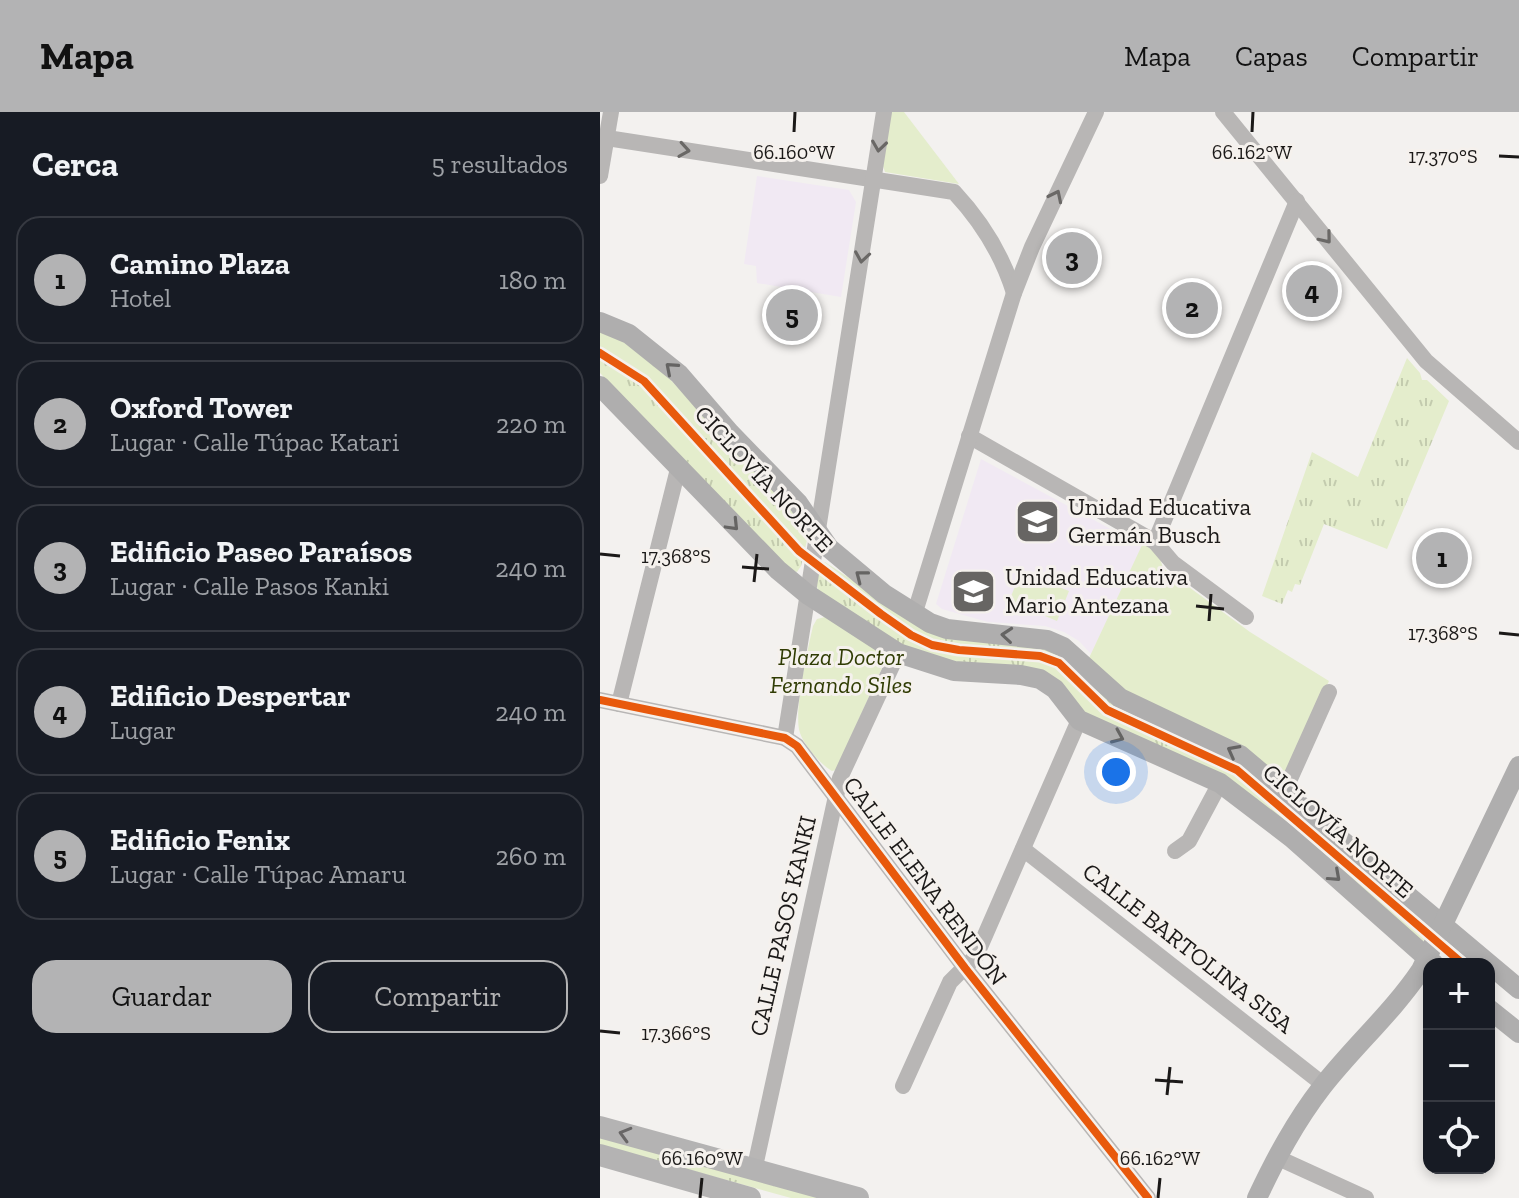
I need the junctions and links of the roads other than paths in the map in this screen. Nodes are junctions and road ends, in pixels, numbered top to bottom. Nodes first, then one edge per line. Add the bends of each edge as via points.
1 (611, 112) edge
2 (884, 112) edge
3 (1096, 112) edge
4 (1223, 112) edge
5 (607, 138) junction
6 (600, 176) edge
7 (874, 180) junction
8 (1297, 201) junction
9 (1032, 247) junction
10 (997, 250) junction
11 (1014, 293) junction
12 (600, 322) edge
13 (600, 386) edge
14 (969, 436) junction
15 (1519, 442) edge
16 (678, 469) junction
17 (817, 529) junction
18 (1155, 542) junction
19 (807, 594) junction
20 (915, 612) junction
21 (1246, 617) dead end
22 (898, 653) junction
23 (1329, 692) dead end
24 (600, 700) edge
25 (619, 704) junction
26 (1079, 720) junction
27 (785, 738) junction
28 (1519, 766) edge
29 (1220, 783) junction
30 (1285, 790) junction
31 (836, 797) junction
32 (1023, 849) junction
33 (1175, 851) dead end
34 (1445, 925) junction
35 (1428, 958) edge
36 (1432, 958) edge
37 (965, 968) junction
38 (1423, 971) edge
39 (1519, 989) edge
40 (1495, 1014) edge
41 (1519, 1033) edge
42 (1324, 1085) junction
43 (903, 1086) dead end
44 (600, 1127) edge
45 (600, 1155) edge
46 (1276, 1157) junction
47 (754, 1171) junction
48 (720, 1194) edge
49 (750, 1198) edge
50 (858, 1198) edge
51 (1148, 1198) edge
52 (1257, 1198) edge
53 (1366, 1198) edge

1 - 5 street
2 -> 7 street
9 -> 3 street
4 - 8 street
5 - 6 street
5 -> 7 street
7 - 10 street via 954,192
7 -> 17 street
8 -> 15 street via 1426,361
8 - 18 street
9 - 10 street
9 - 11 street
10 - 11 street
11 - 14 street
17 -> 12 main road via 679,374 629,334
13 - 16 main road
14 - 18 street
14 - 20 street
16 -> 19 main road
16 - 25 street
17 - 19 street
20 -> 17 main road via 837,557
18 - 21 street via 1173,563
19 - 22 main road
19 - 27 street
30 -> 20 main road via 1240,755 1120,698 1063,647 1047,640 947,629
22 - 26 main road via 954,671 1040,679
22 - 31 street, CALLE PASOS KANKI
23 - 30 street
24 - 25 street
25 - 27 street
26 -> 29 main road
26 - 32 street
27 - 31 street, CALLE ELENA RENDÓN
28 - 34 main road
29 - 33 street via 1189,841
29 -> 35 main road via 1292,838
30 - 34 main road
31 - 37 street, CALLE ELENA RENDÓN
31 - 47 street, CALLE PASOS KANKI
32 - 37 street via 976,956
32 - 42 street, CALLE BARTOLINA SISA
34 - 36 main road
34 - 39 main road
37 - 43 street via 950,982
37 - 51 street, CALLE ELENA RENDÓN
38 - 42 main road
40 - 41 main road
42 - 46 main road
47 -> 44 highway
45 - 48 highway
46 - 52 main road
46 - 53 street
47 - 50 highway
48 - 49 highway

